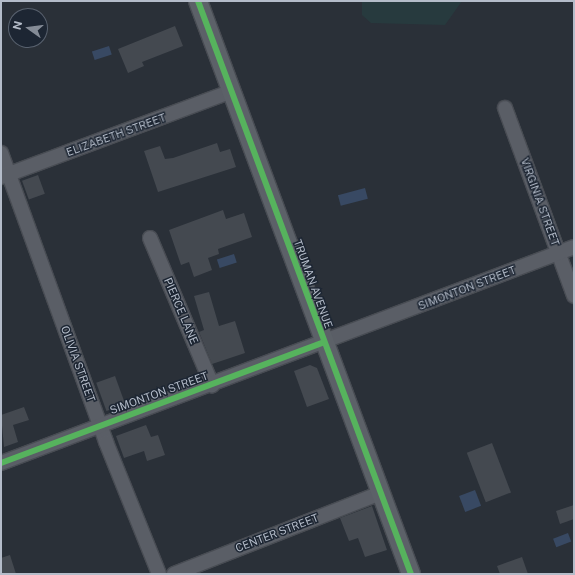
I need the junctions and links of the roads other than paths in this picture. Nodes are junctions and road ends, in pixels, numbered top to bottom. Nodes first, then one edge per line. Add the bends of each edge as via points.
1 (198, 1) edge
2 (230, 92) junction
3 (505, 108) dead end
4 (1, 153) edge
5 (5, 176) edge
6 (150, 238) dead end
7 (574, 246) edge
8 (558, 252) junction
9 (574, 296) edge
10 (324, 342) junction
11 (212, 385) junction
12 (100, 426) junction
13 (1, 463) edge
14 (381, 493) junction
15 (159, 574) edge
16 (174, 574) edge
17 (411, 574) edge

1 - 2 main road, TRUMAN AVENUE
2 - 5 street, ELIZABETH STREET
2 - 10 main road, TRUMAN AVENUE
3 - 8 street, VIRGINIA STREET
4 - 5 street, OLIVIA STREET
5 - 12 street, OLIVIA STREET
6 - 11 street, PIERCE LANE
7 - 8 street, SIMONTON STREET
8 - 9 street, VIRGINIA STREET
8 - 10 street, SIMONTON STREET
10 - 11 street, SIMONTON STREET
10 - 14 main road, TRUMAN AVENUE
11 - 12 street, SIMONTON STREET
12 - 13 street, SIMONTON STREET
12 - 15 street, OLIVIA STREET
14 - 16 street, CENTER STREET
14 - 17 main road, TRUMAN AVENUE

